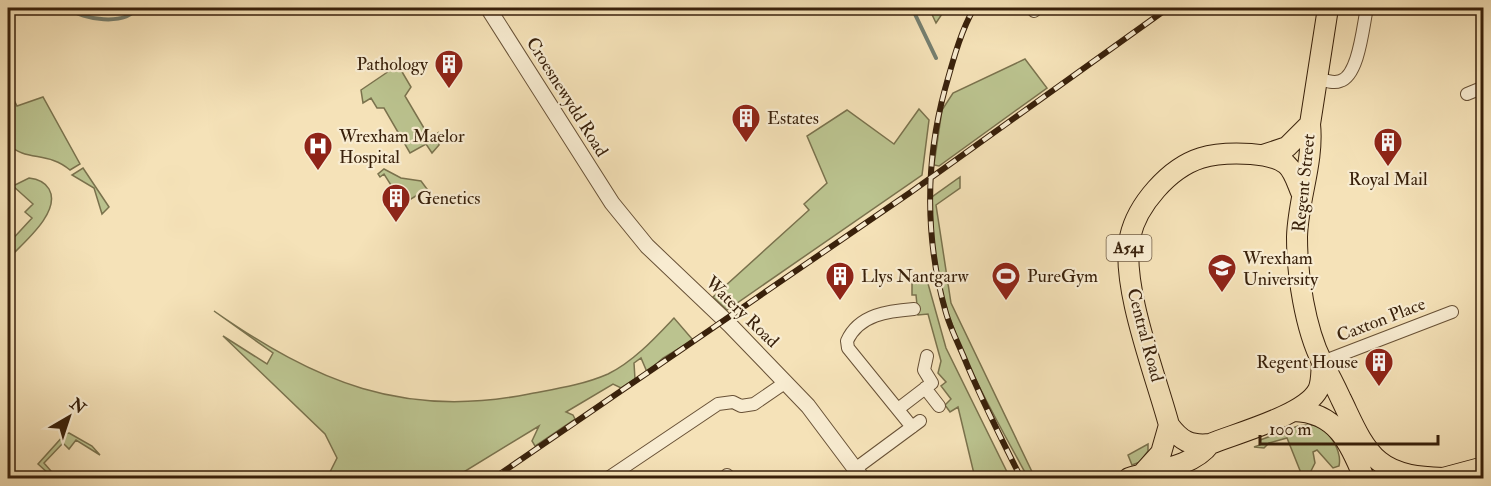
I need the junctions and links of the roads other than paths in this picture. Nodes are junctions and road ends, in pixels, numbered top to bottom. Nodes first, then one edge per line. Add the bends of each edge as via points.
1 (488, 8) edge
2 (1328, 8) edge
3 (1367, 8) edge
4 (1317, 78) junction
5 (1484, 87) edge
6 (1467, 94) dead end
7 (1310, 124) junction
8 (1263, 155) junction
9 (593, 176) joint
10 (1301, 192) junction
11 (915, 309) dead end
12 (1452, 312) dead end
13 (927, 356) dead end
14 (1322, 362) junction
15 (786, 382) junction
16 (925, 388) junction
17 (939, 406) dead end
18 (898, 410) junction
19 (1294, 411) junction
20 (1352, 422) junction
21 (1169, 425) junction
22 (1210, 444) junction
23 (1351, 445) junction
24 (1484, 466) edge
25 (859, 474) edge
26 (1136, 476) edge
27 (1408, 477) edge
28 (608, 478) edge
29 (1364, 478) edge
30 (1444, 478) edge

1 - 9 street, Croesnewydd Road
2 - 4 main road, Regent Street
3 - 4 street via 1352,72 1343,81
4 - 7 main road, Regent Street
5 - 6 street
7 - 8 main road, Central Road / A541 via 1287,147
7 - 10 main road, Regent Street via 1312,140
8 - 10 main road, Central Road / A541 via 1286,164
8 - 21 main road, Central Road / A541 via 1199,159 1158,188 1137,216 1128,259 1131,285
9 - 15 street, Watery Road via 648,246
10 - 14 main road, Regent Street via 1298,269
11 - 18 street via 878,313 859,326 847,341 848,348
12 - 14 street, Caxton Place
13 - 16 street via 924,370 932,383
14 - 19 main road via 1318,390 1310,401
14 - 20 main road, Regent Street
15 - 25 street, Watery Road
15 - 28 street via 754,404 718,404
16 - 17 street
16 - 18 street
18 - 25 street via 916,424
19 - 22 main road
19 - 23 main road via 1328,420
20 - 23 main road
20 - 27 main road via 1380,461
21 - 22 main road, Central Road via 1186,443
21 - 26 main road via 1161,453
22 - 26 main road via 1190,459
23 - 29 main road
24 - 30 main road
27 - 30 main road

